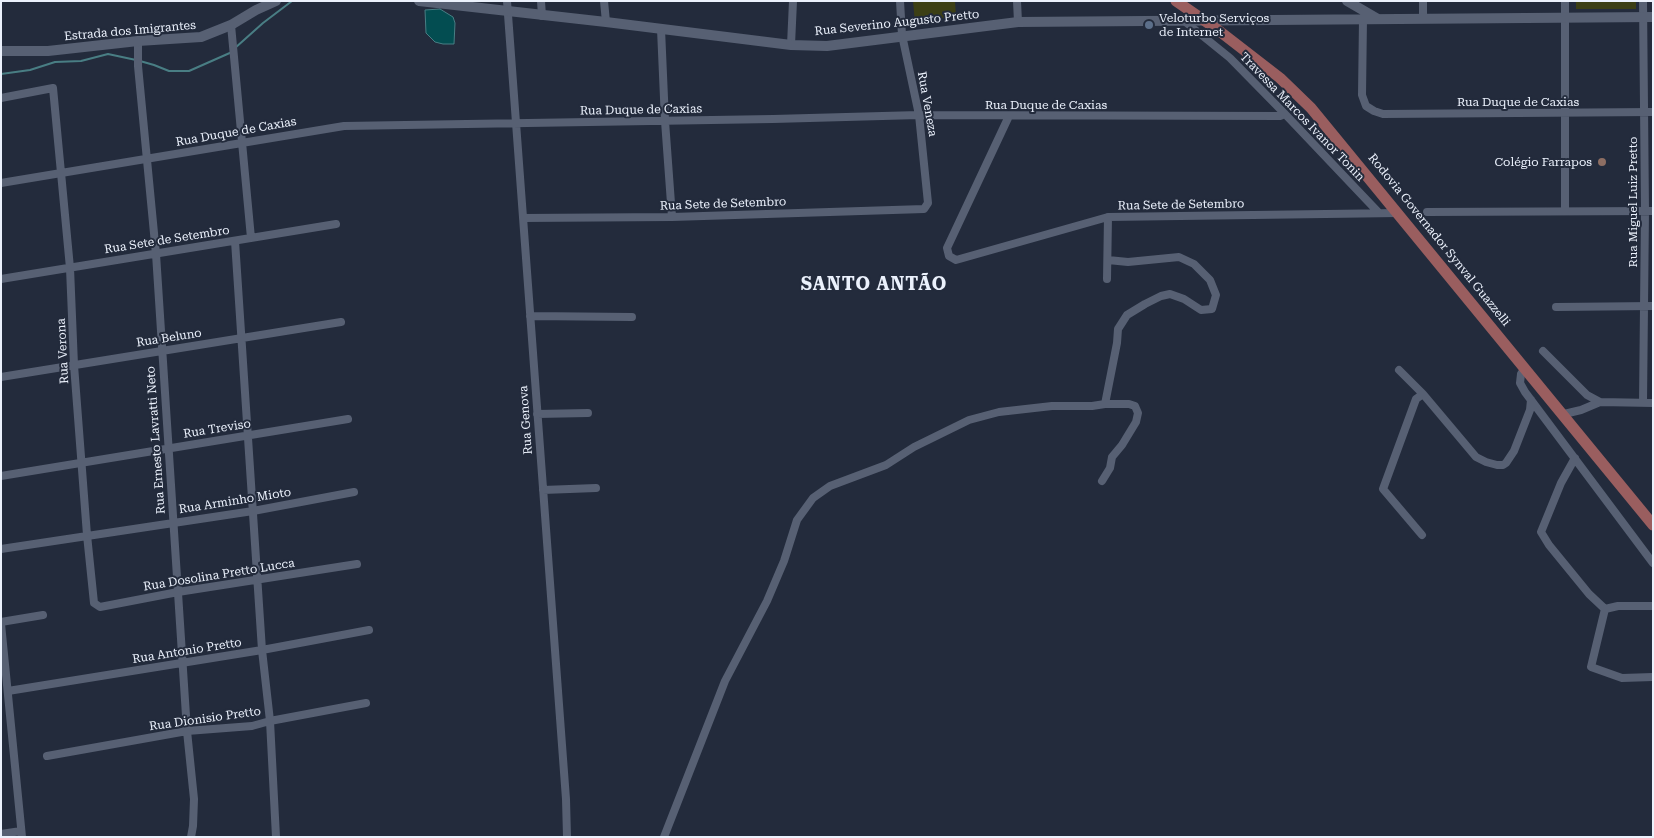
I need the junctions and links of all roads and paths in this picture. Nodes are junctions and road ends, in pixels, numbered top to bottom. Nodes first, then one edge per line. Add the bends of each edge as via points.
1 (276, 1) edge
2 (419, 1) edge
3 (541, 1) edge
4 (604, 1) edge
5 (793, 1) edge
6 (900, 1) edge
7 (1017, 1) edge
8 (1176, 1) edge
9 (1347, 1) edge
10 (1423, 1) edge
11 (1565, 1) edge
12 (1643, 1) edge
13 (258, 6) edge
14 (507, 7) edge
15 (542, 16) junction
16 (1648, 17) edge
17 (1564, 18) junction
18 (1363, 19) junction
19 (1423, 19) junction
20 (1182, 20) junction
21 (1379, 20) junction
22 (606, 22) junction
23 (1018, 22) junction
24 (231, 25) junction
25 (661, 28) junction
26 (902, 35) junction
27 (138, 41) junction
28 (791, 45) junction
29 (1, 51) edge
30 (1, 98) edge
31 (1644, 112) junction
32 (1653, 112) edge
33 (1566, 113) junction
34 (1285, 114) junction
35 (919, 115) junction
36 (1009, 116) junction
37 (665, 121) junction
38 (516, 123) junction
39 (242, 142) junction
40 (146, 160) junction
41 (62, 174) junction
42 (1, 184) edge
43 (924, 209) joint
44 (1565, 210) junction
45 (1649, 211) edge
46 (1428, 212) dead end
47 (1379, 213) junction
48 (1398, 213) junction
49 (672, 217) junction
50 (1108, 217) junction
51 (523, 218) junction
52 (336, 224) dead end
53 (251, 238) junction
54 (235, 240) junction
55 (156, 254) junction
56 (1108, 260) junction
57 (70, 268) junction
58 (1107, 279) dead end
59 (1, 280) edge
60 (1649, 306) edge
61 (1556, 307) dead end
62 (530, 316) junction
63 (632, 316) dead end
64 (341, 322) dead end
65 (242, 338) junction
66 (161, 351) junction
67 (1543, 351) dead end
68 (74, 365) junction
69 (1525, 368) junction
70 (1399, 370) dead end
71 (1, 376) edge
72 (1423, 394) junction
73 (1531, 400) junction
74 (1600, 402) junction
75 (1643, 403) junction
76 (1653, 403) edge
77 (1105, 404) junction
78 (588, 413) dead end
79 (537, 414) junction
80 (1564, 414) junction
81 (348, 419) dead end
82 (249, 435) junction
83 (167, 448) junction
84 (1575, 458) junction
85 (82, 462) junction
86 (1, 476) edge
87 (1102, 481) dead end
88 (596, 488) dead end
89 (543, 490) junction
90 (354, 492) dead end
91 (253, 510) junction
92 (173, 523) junction
93 (1653, 525) edge
94 (1422, 535) dead end
95 (87, 536) junction
96 (1, 549) edge
97 (1653, 563) edge
98 (357, 564) dead end
99 (258, 580) junction
100 (178, 592) junction
101 (93, 594) joint
102 (1653, 606) edge
103 (1605, 609) junction
104 (43, 615) dead end
105 (1, 623) edge
106 (369, 630) dead end
107 (262, 650) junction
108 (183, 663) junction
109 (1653, 677) edge
110 (8, 691) junction
111 (366, 703) dead end
112 (270, 721) junction
113 (187, 731) junction
114 (47, 756) dead end
115 (1, 834) edge
116 (21, 834) edge
117 (190, 837) edge
118 (276, 837) edge
119 (567, 837) edge
120 (664, 837) edge

1 - 13 street, Estrada dos Imigrantes
2 - 14 street, Rua Severino Augusto Pretto
3 - 15 street
4 - 22 street
5 - 28 street
6 - 26 street, Rua Veneza
7 - 23 street
8 - 48 main road, Rodovia Governador Synval Guazzelli via 1280,78 1312,108
9 - 21 street
10 - 19 street
11 - 17 street
12 - 16 street, Rua Miguel Luiz Pretto
13 - 24 street, Estrada dos Imigrantes
14 - 15 street, Rua Severino Augusto Pretto
14 - 38 street, Rua Genova
15 - 22 street, Rua Severino Augusto Pretto
16 - 17 street, Rua Severino Augusto Pretto
16 - 31 street, Rua Miguel Luiz Pretto
17 - 19 street, Rua Severino Augusto Pretto
17 - 33 street
18 - 20 street, Rua Severino Augusto Pretto
18 - 21 street, Rua Severino Augusto Pretto
18 - 33 street, Rua Duque de Caxias via 1362,96 1366,106 1383,114
19 - 21 street, Rua Severino Augusto Pretto
20 - 23 street, Rua Severino Augusto Pretto
20 - 34 street, Travessa Marcos Ivanor Tonin via 1230,58
22 - 25 street, Rua Severino Augusto Pretto
23 - 26 street, Rua Severino Augusto Pretto
24 - 27 street, Estrada dos Imigrantes via 201,37
24 - 39 street
25 - 28 street, Rua Severino Augusto Pretto
25 - 37 street
26 - 28 street, Rua Severino Augusto Pretto via 827,46
26 - 35 street, Rua Veneza
27 - 29 street, Estrada dos Imigrantes via 48,51
27 - 40 street, Rua Ernesto Lavratti Neto
30 - 41 street, Rua Verona via 53,88
31 - 32 street, Rua Duque de Caxias
31 - 33 street, Rua Duque de Caxias
31 - 45 street, Rua Miguel Luiz Pretto
33 - 44 street
34 - 36 street, Rua Duque de Caxias
34 - 47 street, Travessa Marcos Ivanor Tonin
35 - 36 street, Rua Duque de Caxias
35 - 37 street, Rua Duque de Caxias
35 - 43 street, Rua Veneza via 928,203
36 - 50 street, Rua Sete de Setembro via 947,248 949,256 956,260
37 - 38 street, Rua Duque de Caxias
37 - 49 street
38 - 39 street, Rua Duque de Caxias via 344,126
38 - 51 street, Rua Genova
39 - 40 street, Rua Duque de Caxias
39 - 53 street
40 - 41 street, Rua Duque de Caxias
40 - 55 street, Rua Ernesto Lavratti Neto
41 - 42 street, Rua Duque de Caxias
41 - 57 street, Rua Verona
43 - 49 street, Rua Sete de Setembro
44 - 45 street
44 - 46 street
45 - 60 street, Rua Miguel Luiz Pretto
47 - 48 street, Rua Sete de Setembro
47 - 50 street, Rua Sete de Setembro
48 - 69 main road, Rodovia Governador Synval Guazzelli
49 - 51 street, Rua Sete de Setembro
50 - 56 street
51 - 62 street, Rua Genova
52 - 53 street, Rua Sete de Setembro
53 - 54 street, Rua Sete de Setembro
54 - 55 street, Rua Sete de Setembro
54 - 65 street
55 - 57 street, Rua Sete de Setembro
55 - 66 street, Rua Ernesto Lavratti Neto
56 - 58 street
56 - 77 street via 1128,262 1179,257 1194,264 1210,280 1216,295 1212,309 1201,310 1170,294 1127,315 1118,329
57 - 59 street, Rua Sete de Setembro
57 - 68 street, Rua Verona
60 - 61 street
60 - 75 street, Rua Miguel Luiz Pretto
62 - 63 street
62 - 79 street, Rua Genova
64 - 65 street, Rua Beluno
65 - 66 street, Rua Beluno
65 - 82 street
66 - 68 street, Rua Beluno
66 - 83 street, Rua Ernesto Lavratti Neto
67 - 74 street via 1587,395
68 - 71 street, Rua Beluno
68 - 85 street, Rua Verona
69 - 73 street via 1520,374 1520,383
69 - 80 main road, Rodovia Governador Synval Guazzelli
70 - 72 street
72 - 73 street via 1476,457 1497,465 1506,463 1514,451
72 - 94 street via 1416,399 1384,489
73 - 84 street
74 - 75 street
74 - 80 street
75 - 76 street
77 - 87 street via 1129,404 1135,406 1138,413
77 - 120 street via 999,412 970,420 886,465 830,486 813,498 797,520 767,600 725,681
78 - 79 street
79 - 89 street, Rua Genova
80 - 93 main road, Rodovia Governador Synval Guazzelli
81 - 82 street, Rua Treviso
82 - 83 street, Rua Treviso
82 - 91 street
83 - 85 street, Rua Treviso
83 - 92 street, Rua Ernesto Lavratti Neto
84 - 97 street
84 - 103 street via 1538,535
85 - 86 street, Rua Treviso
85 - 95 street, Rua Verona
88 - 89 street
89 - 119 street, Rua Genova
90 - 91 street, Rua Arminho Mioto
91 - 92 street, Rua Arminho Mioto
91 - 99 street
92 - 95 street, Rua Arminho Mioto
92 - 100 street, Rua Ernesto Lavratti Neto
95 - 96 street, Rua Arminho Mioto
95 - 101 street, Rua Verona
98 - 99 street, Rua Dosolina Pretto Lucca
99 - 100 street, Rua Dosolina Pretto Lucca
99 - 107 street
100 - 101 street, Rua Dosolina Pretto Lucca via 100,607 94,603
100 - 108 street, Rua Ernesto Lavratti Neto
102 - 103 street
103 - 109 street via 1591,667 1622,678
104 - 105 street
105 - 110 street
106 - 107 street, Rua Antonio Pretto
107 - 108 street, Rua Antonio Pretto
107 - 112 street
108 - 110 street, Rua Antonio Pretto
108 - 113 street, Rua Ernesto Lavratti Neto
110 - 116 street
111 - 112 street, Rua Dionisio Pretto
112 - 113 street, Rua Dionisio Pretto via 252,726
112 - 118 street
113 - 114 street, Rua Dionisio Pretto
113 - 117 street, Rua Ernesto Lavratti Neto via 194,799 194,826
115 - 116 street

